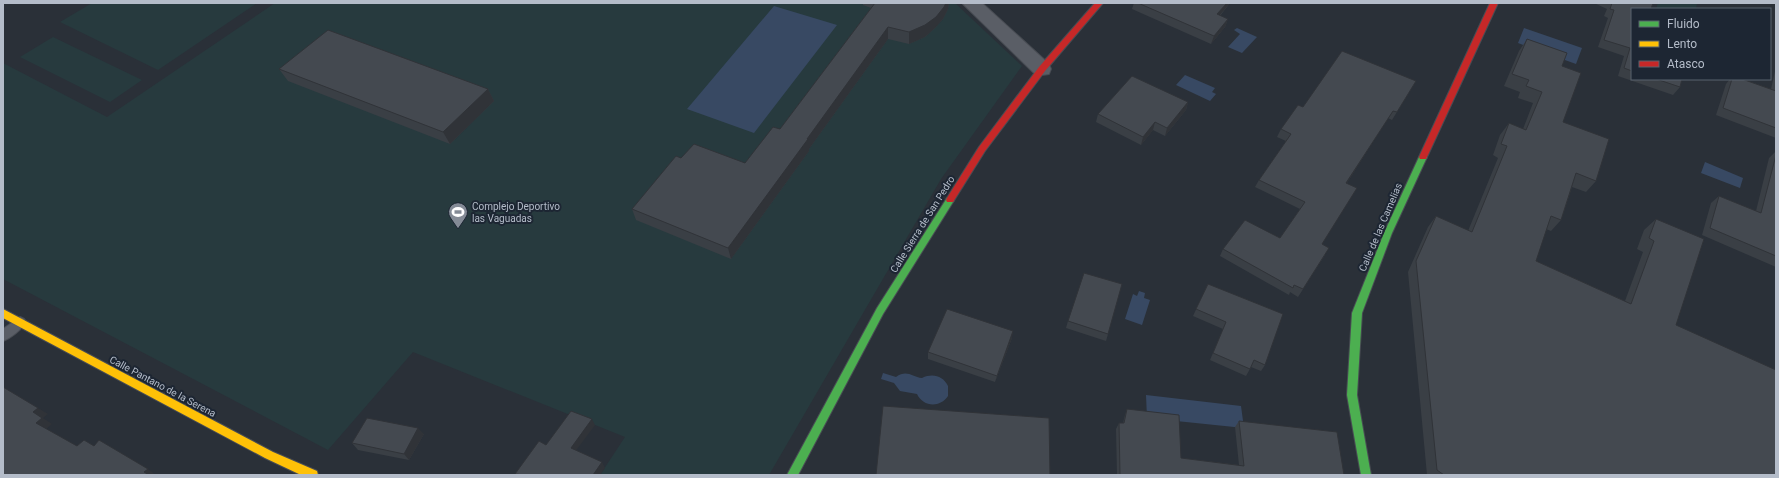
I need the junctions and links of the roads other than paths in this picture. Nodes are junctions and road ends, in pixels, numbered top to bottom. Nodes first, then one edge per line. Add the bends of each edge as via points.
1 (971, 3) edge
2 (1099, 3) edge
3 (1494, 3) edge
4 (1042, 69) junction
5 (3, 313) edge
6 (20, 322) junction
7 (3, 336) edge
8 (313, 475) edge
9 (792, 475) edge
10 (1366, 475) edge

1 - 4 street
2 - 4 street, Calle Sierra de San Pedro
3 - 10 street, Calle de las Camelias via 1388,233 1357,313 1352,395
4 - 9 street, Calle Sierra de San Pedro via 982,149 880,311
5 - 6 street, Calle Pantano de la Serena
6 - 7 lane
6 - 8 street, Calle Pantano de la Serena via 269,455

